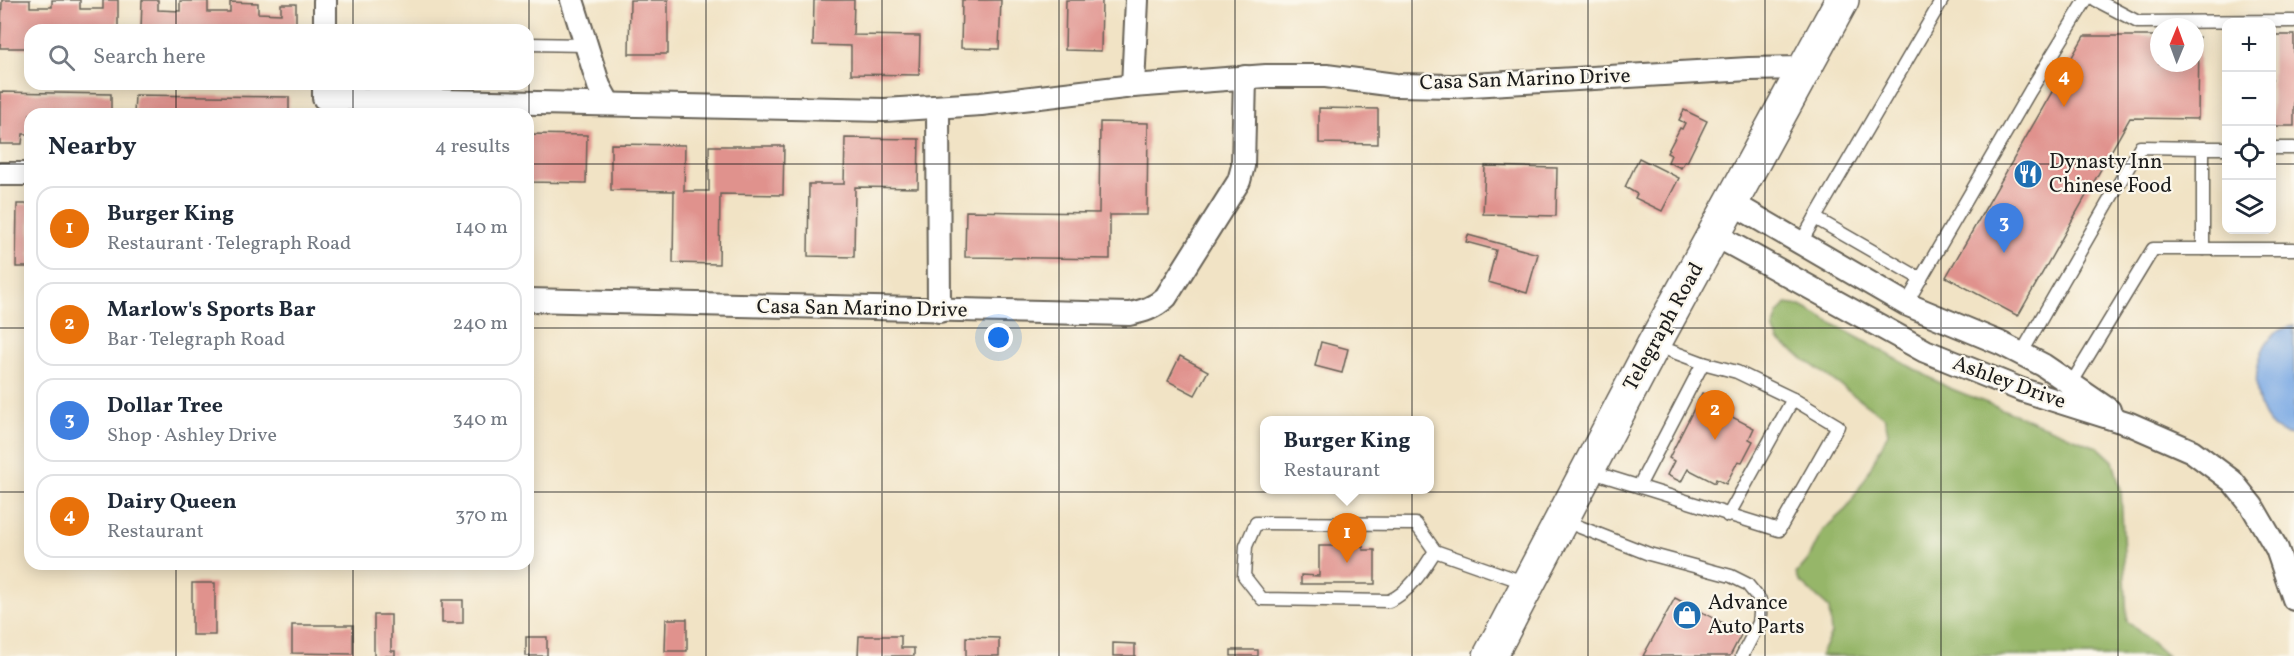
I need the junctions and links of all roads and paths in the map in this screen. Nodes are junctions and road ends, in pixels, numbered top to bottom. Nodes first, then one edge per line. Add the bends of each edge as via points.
1 (325, 0) edge
2 (572, 0) edge
3 (1137, 0) edge
4 (1842, 0) edge
5 (1942, 0) edge
6 (2086, 0) edge
7 (2096, 0) edge
8 (2294, 21) edge
9 (326, 24) edge
10 (534, 44) edge
11 (586, 45) junction
12 (1806, 68) junction
13 (1245, 77) junction
14 (1133, 86) junction
15 (324, 99) edge
16 (392, 99) edge
17 (609, 104) junction
18 (938, 107) junction
19 (2203, 148) junction
20 (2222, 148) edge
21 (2276, 148) edge
22 (2294, 148) edge
23 (0, 174) edge
24 (24, 174) edge
25 (1732, 203) junction
26 (1815, 218) junction
27 (1715, 235) junction
28 (1801, 242) junction
29 (2203, 249) junction
30 (2294, 249) edge
31 (1921, 279) junction
32 (534, 300) edge
33 (1906, 304) junction
34 (939, 311) junction
35 (1892, 331) junction
36 (1654, 344) junction
37 (2021, 354) junction
38 (1702, 363) junction
39 (2071, 384) junction
40 (1793, 399) junction
41 (2130, 424) junction
42 (1587, 471) junction
43 (1639, 486) junction
44 (1728, 516) junction
45 (1561, 519) junction
46 (2286, 550) edge
47 (1435, 552) junction
48 (1527, 583) junction
49 (2294, 599) edge
50 (1490, 656) edge
51 (1742, 656) edge

1 - 9 street
2 - 11 street
3 - 14 street
4 - 12 main road, Telegraph Road
5 - 26 lane
6 - 31 lane
7 - 8 lane via 2138,22
10 - 11 lane
11 - 17 street
12 - 13 street, Casa San Marino Drive via 1454,86 1395,85 1326,76
12 - 25 main road, Telegraph Road
13 - 14 street, Casa San Marino Drive
13 - 34 street, Casa San Marino Drive via 1243,166 1239,181 1166,297 1157,305 1129,314
14 - 18 street, Casa San Marino Drive
15 - 16 street, Casa San Marino Drive
16 - 17 street, Casa San Marino Drive
17 - 18 street, Casa San Marino Drive via 885,110
18 - 34 street
19 - 20 lane
19 - 29 lane
19 - 37 lane via 2140,147
21 - 22 lane
23 - 24 street
25 - 27 main road, Telegraph Road
25 - 28 street, Ashley Drive
26 - 28 lane
26 - 31 lane
27 - 35 street, Ashley Drive
27 - 36 main road, Telegraph Road
28 - 33 street, Ashley Drive
29 - 30 lane
29 - 39 lane via 2153,249
31 - 33 lane
32 - 34 street, Casa San Marino Drive
33 - 35 street
33 - 37 street, Ashley Drive
35 - 41 street, Ashley Drive via 1965,369
36 - 38 lane
36 - 42 main road, Telegraph Road
37 - 39 street, Ashley Drive
38 - 40 lane via 1737,372
38 - 43 lane
39 - 41 street, Ashley Drive
40 - 44 lane
40 - 44 lane via 1838,426 1779,530
41 - 46 street, Ashley Drive via 2192,451 2232,481
42 - 43 lane
42 - 45 main road, Telegraph Road
43 - 44 lane
45 - 48 main road, Telegraph Road
45 - 51 lane via 1649,554 1747,584 1760,600 1760,614
46 - 49 street, Ashley Drive
47 - 47 lane via 1416,524 1256,523 1246,546 1244,576 1262,599 1389,601 1418,578
47 - 48 lane
48 - 50 main road, Telegraph Road

